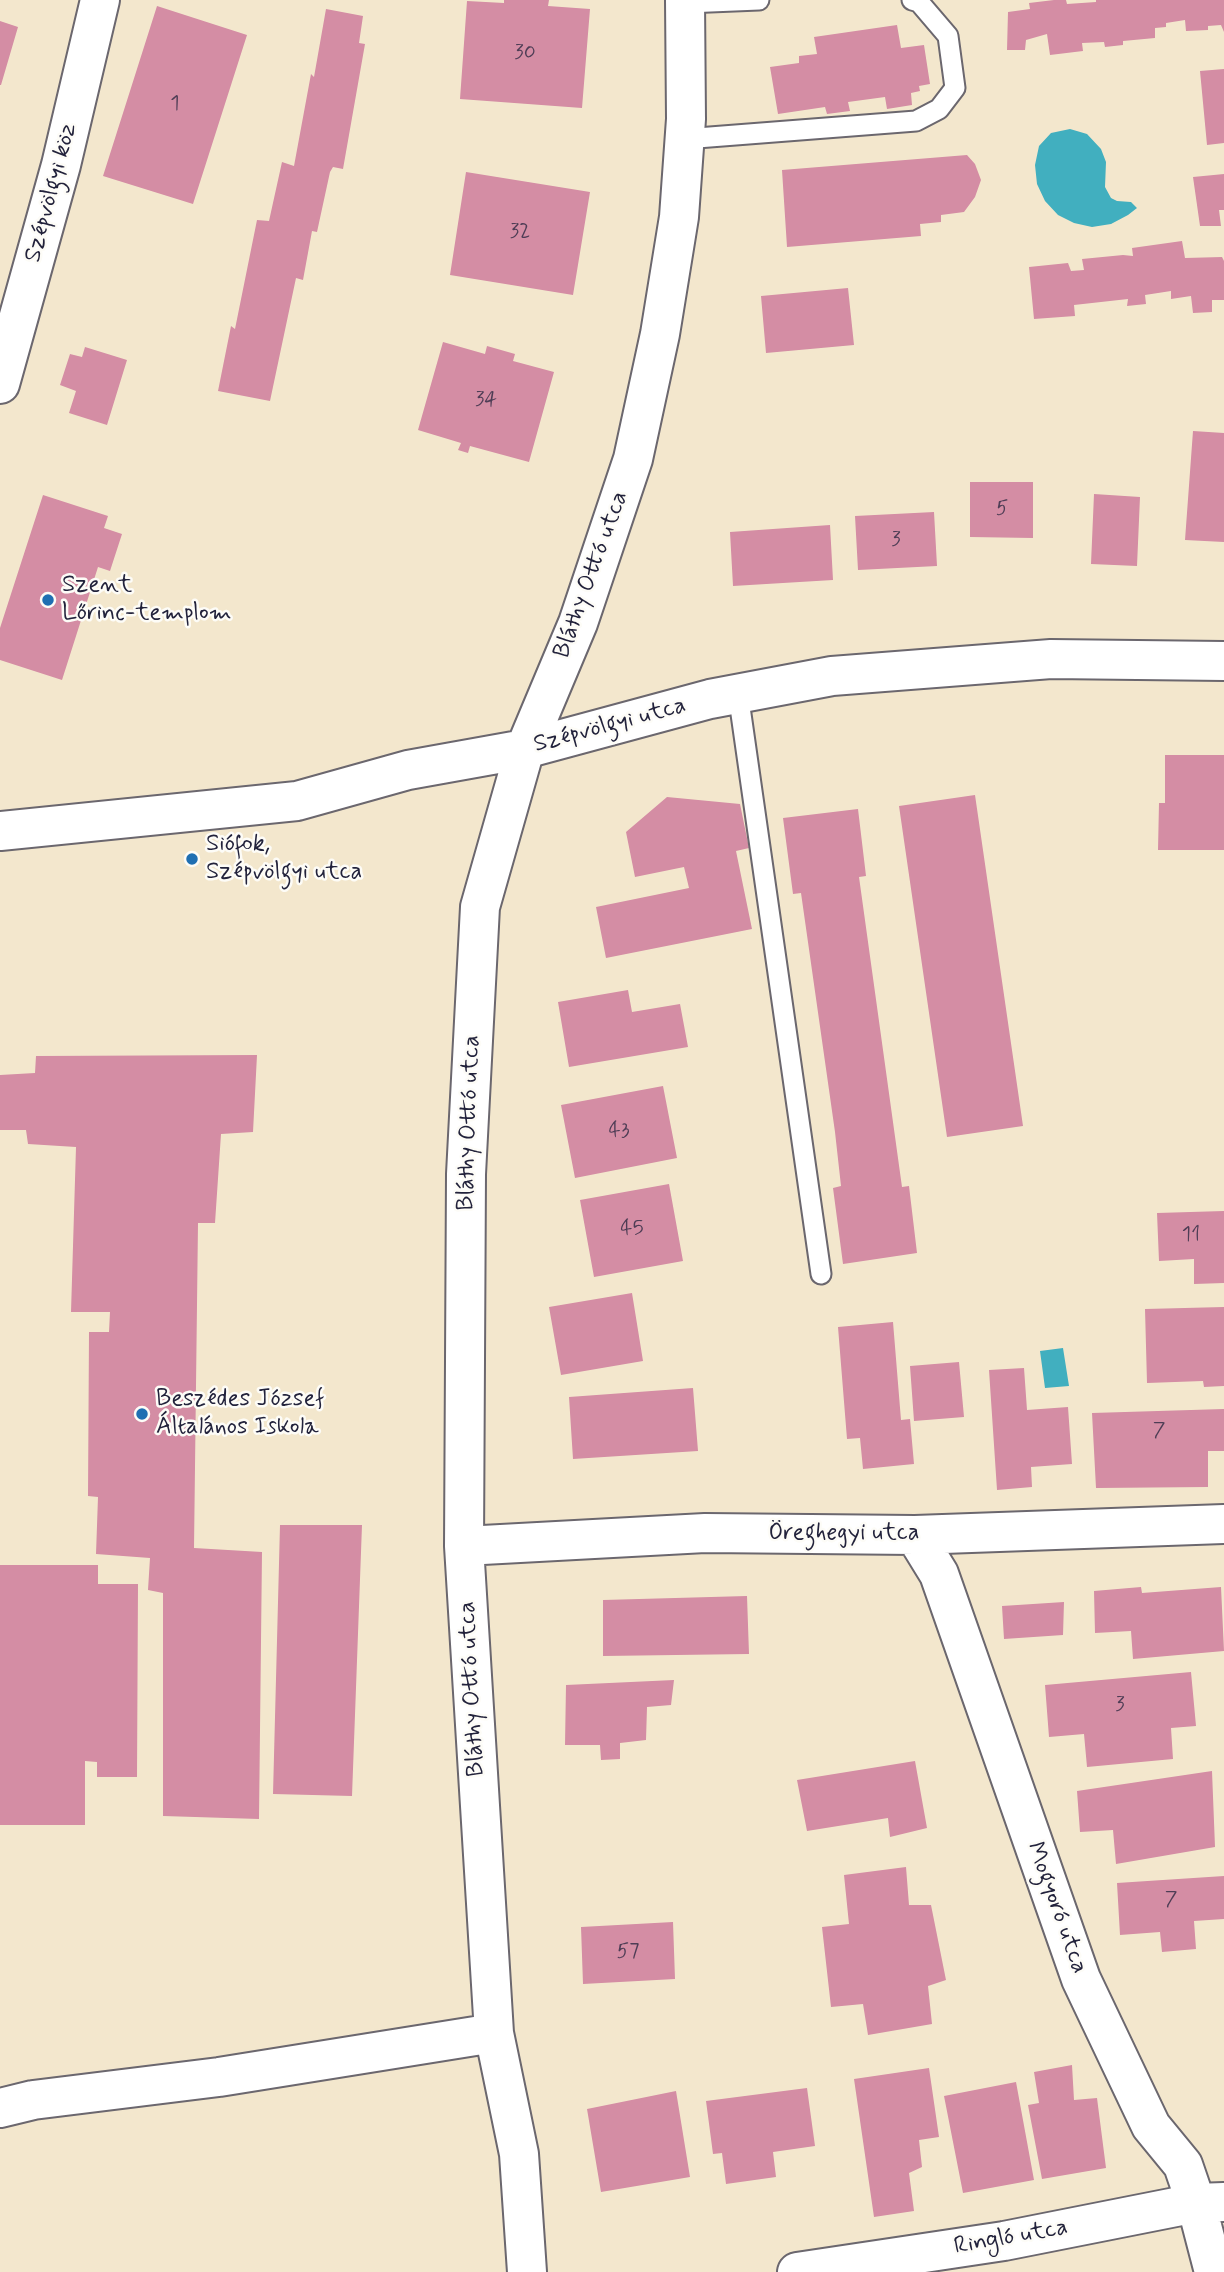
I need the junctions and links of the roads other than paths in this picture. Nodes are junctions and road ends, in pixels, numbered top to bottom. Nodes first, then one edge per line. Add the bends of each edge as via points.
1 (100, 0) edge
2 (759, 0) edge
3 (912, 0) edge
4 (685, 2) edge
5 (684, 139) junction
6 (0, 384) edge
7 (1224, 662) edge
8 (738, 694) junction
9 (525, 749) junction
10 (0, 831) edge
11 (821, 1274) dead end
12 (1224, 1524) edge
13 (915, 1535) junction
14 (464, 1546) junction
15 (494, 2033) junction
16 (0, 2108) edge
17 (1210, 2202) edge
18 (527, 2272) edge
19 (797, 2272) edge
20 (1214, 2272) edge

1 - 6 street, Szépvölgyi köz via 61,165
2 - 4 lane
3 - 5 lane via 919,2 948,36 955,88 939,109 916,121
4 - 5 street, Bláthy Ottó utca
5 - 9 street, Bláthy Ottó utca via 679,217 633,459 578,623
7 - 8 street, Szépvölgyi utca via 1051,659 832,676
8 - 9 street, Szépvölgyi utca
8 - 11 lane
9 - 10 street, Szépvölgyi utca via 408,770 297,801
9 - 14 street, Bláthy Ottó utca via 480,907 466,1174
12 - 13 street, Öreghegyi utca
13 - 14 street, Öreghegyi utca via 705,1533
13 - 17 street, Mogyoró utca via 939,1574 1081,1979 1151,2126
14 - 15 street, Bláthy Ottó utca
15 - 16 street
15 - 18 street, Bláthy Ottó utca via 519,2154
17 - 19 street, Ringló utca via 1004,2241
17 - 20 street, Mogyoró utca

